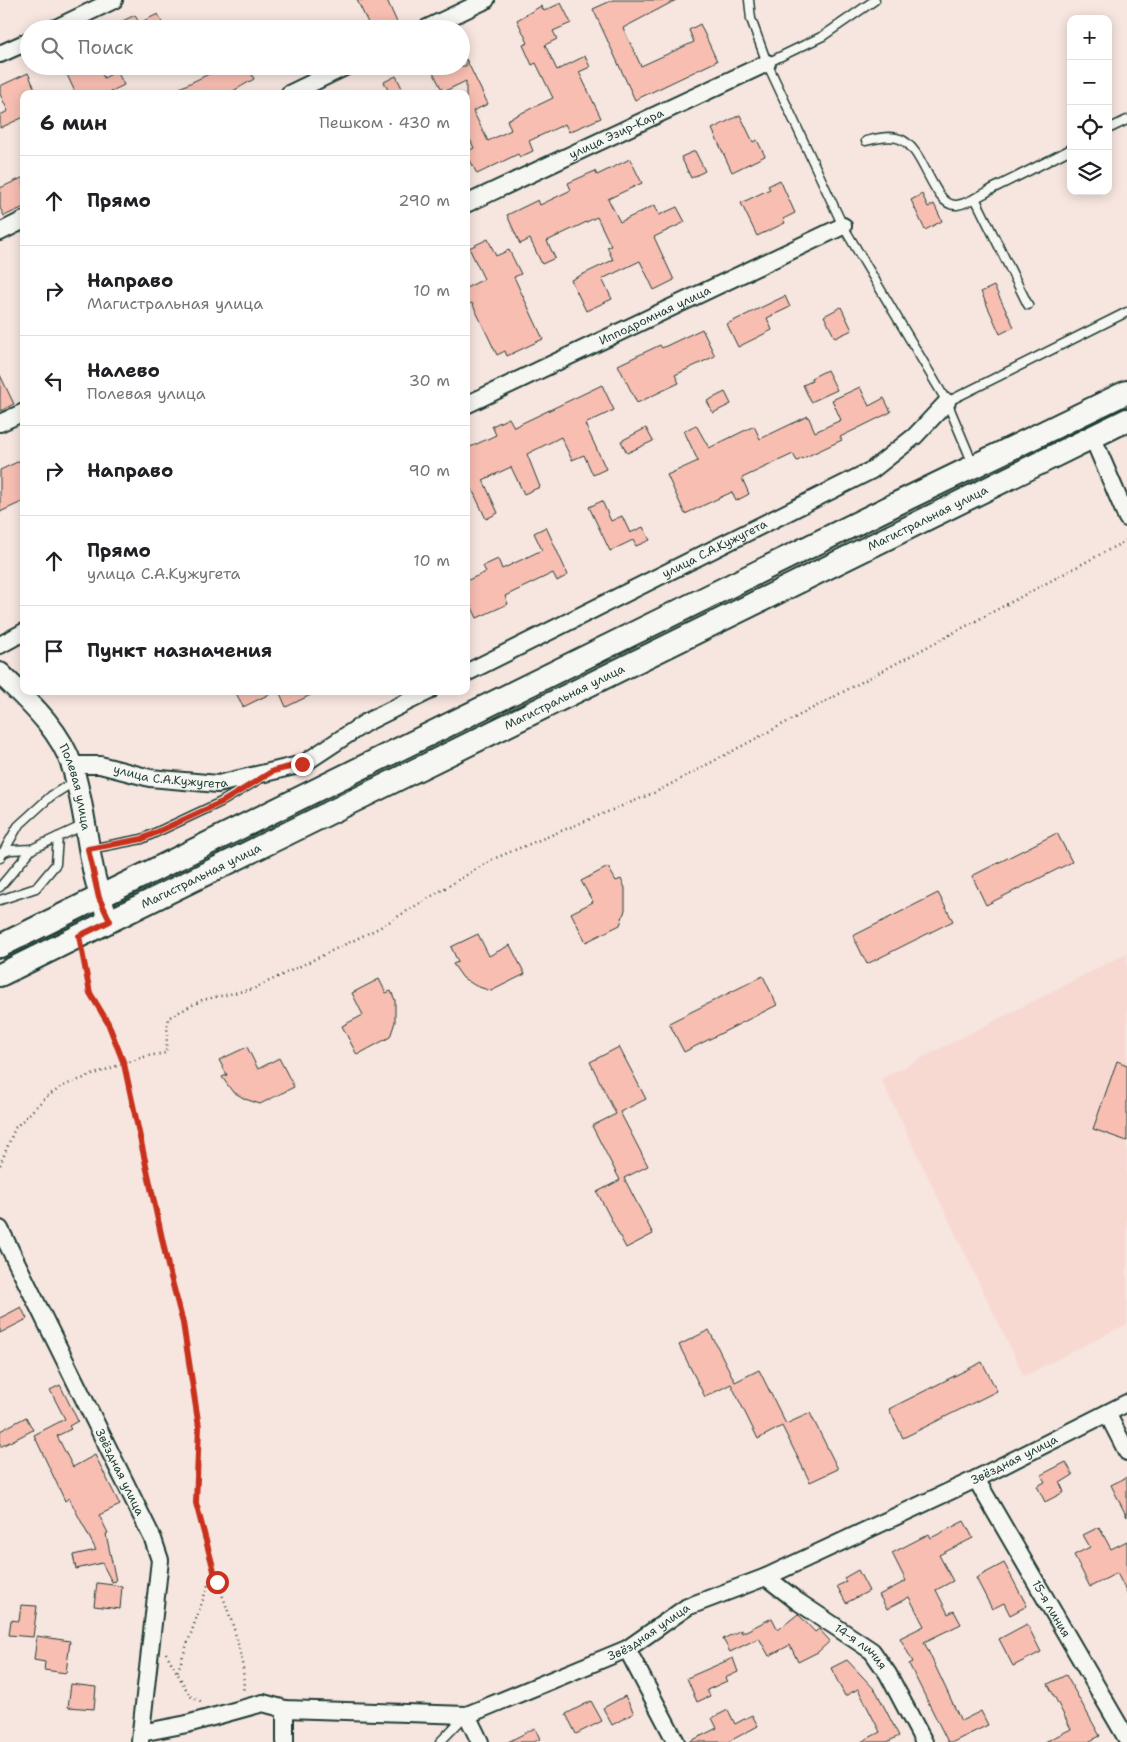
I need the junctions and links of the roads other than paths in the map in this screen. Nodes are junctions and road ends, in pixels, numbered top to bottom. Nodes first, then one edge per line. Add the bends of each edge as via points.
1 (114, 0) edge
2 (486, 0) edge
3 (742, 0) edge
4 (748, 0) edge
5 (875, 0) edge
6 (751, 19) junction
7 (73, 20) edge
8 (445, 20) edge
9 (20, 45) edge
10 (0, 54) edge
11 (767, 63) junction
12 (328, 75) edge
13 (297, 90) edge
14 (1127, 120) edge
15 (1112, 127) edge
16 (866, 141) dead end
17 (1069, 150) edge
18 (975, 198) junction
19 (470, 202) edge
20 (20, 222) edge
21 (842, 226) junction
22 (0, 232) edge
23 (1028, 305) dead end
24 (1127, 312) edge
25 (1127, 392) edge
26 (947, 402) junction
27 (470, 403) edge
28 (20, 414) edge
29 (1127, 420) edge
30 (0, 423) edge
31 (1092, 436) junction
32 (974, 466) junction
33 (1127, 518) edge
34 (20, 634) edge
35 (0, 645) edge
36 (470, 671) edge
37 (4, 681) edge
38 (421, 695) edge
39 (273, 771) junction
40 (73, 773) junction
41 (84, 826) junction
42 (58, 837) junction
43 (32, 849) junction
44 (88, 849) junction
45 (2, 855) edge
46 (0, 887) edge
47 (99, 898) junction
48 (0, 900) edge
49 (110, 921) junction
50 (0, 946) edge
51 (0, 975) edge
52 (0, 1229) edge
53 (1127, 1403) edge
54 (1106, 1413) junction
55 (1127, 1452) edge
56 (976, 1479) junction
57 (766, 1577) junction
58 (627, 1649) junction
59 (285, 1709) junction
60 (467, 1715) junction
61 (140, 1737) edge
62 (1127, 1739) edge
63 (285, 1742) edge
64 (440, 1742) edge
65 (480, 1742) edge
66 (676, 1742) edge
67 (924, 1742) edge

1 - 7 street
2 - 8 street
3 - 6 lane
4 - 6 lane
5 - 11 lane via 824,36
6 - 11 lane
9 - 10 street
11 - 19 street, улица Эзир-Кара
11 - 21 lane
12 - 13 street
14 - 15 lane
16 - 18 lane via 882,137 900,138 913,146 945,202 958,205
17 - 18 lane
18 - 23 lane
20 - 22 street
21 - 26 lane
21 - 27 street, Ипподромная улица
24 - 26 lane
25 - 32 main road, Магистральная улица
26 - 32 lane
26 - 36 street, улица С.А.Кужугета via 915,436 872,470
28 - 30 street
29 - 31 main road, Магистральная улица
31 - 33 street
31 - 49 main road, Магистральная улица
32 - 47 main road, Магистральная улица
34 - 35 street
37 - 40 street, Полевая улица via 48,723
38 - 39 street, улица С.А.Кужугета via 366,723 302,764
39 - 40 street, улица С.А.Кужугета via 218,784 150,778 100,765
39 - 44 lane via 222,802 142,839
40 - 41 street, Полевая улица
40 - 45 lane via 18,826
41 - 42 lane
41 - 44 street, Полевая улица
42 - 43 lane
42 - 48 lane via 56,864 36,888
43 - 45 lane
43 - 46 lane
44 - 47 street, Полевая улица
47 - 49 street, Полевая улица
47 - 50 main road, Магистральная улица
49 - 51 main road, Магистральная улица
52 - 61 street, Звёздная улица via 160,1560
53 - 54 street, Звёздная улица
54 - 55 street
54 - 56 street, Звёздная улица
56 - 57 street, Звёздная улица
56 - 62 street, 15-я линия
57 - 58 street, Звёздная улица via 686,1607
57 - 67 street, 14-я линия via 872,1651
58 - 60 street, Звёздная улица
58 - 66 street
59 - 60 street, Звёздная улица
59 - 61 street, Звёздная улица via 263,1703
59 - 63 street
60 - 64 lane
60 - 65 street

